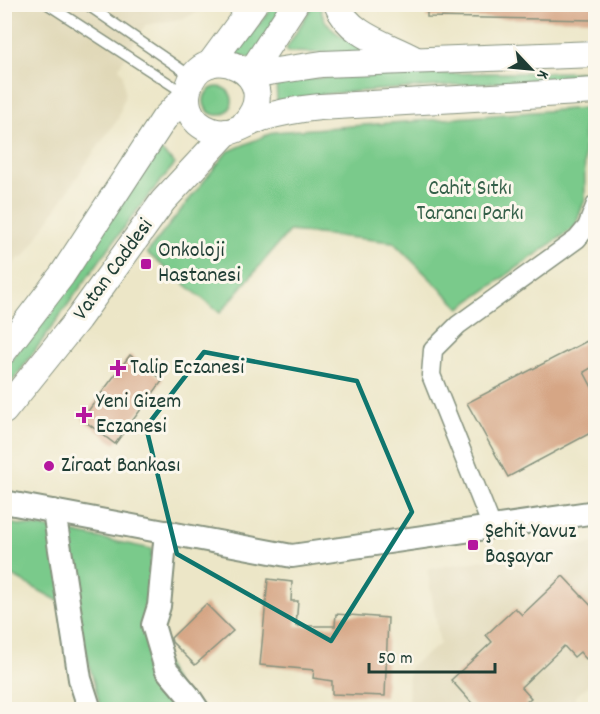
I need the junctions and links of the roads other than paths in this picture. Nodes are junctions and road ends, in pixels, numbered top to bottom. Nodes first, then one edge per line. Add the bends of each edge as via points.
1 (47, 4) edge
2 (86, 4) edge
3 (254, 4) edge
4 (295, 4) edge
5 (337, 4) edge
6 (596, 54) edge
7 (419, 62) junction
8 (249, 75) junction
9 (197, 79) junction
10 (596, 91) edge
11 (596, 99) edge
12 (236, 128) junction
13 (596, 204) edge
14 (4, 351) edge
15 (4, 411) edge
16 (4, 502) edge
17 (54, 511) junction
18 (596, 512) edge
19 (492, 527) junction
20 (166, 532) junction
21 (90, 710) edge
22 (198, 710) edge

1 - 9 lane
2 - 9 lane
3 - 9 main road, Vatan Caddesi
4 - 8 main road
5 - 7 main road via 340,14 361,33
6 - 7 main road
7 - 8 main road via 322,64
8 - 9 main road via 223,62
8 - 12 main road, Vatan Caddesi via 255,86 256,104 254,112
9 - 12 main road via 191,114 197,122 217,132
9 - 14 main road, Vatan Caddesi via 164,119 62,275
10 - 11 street
10 - 12 main road via 320,106 282,112
12 - 15 main road, Vatan Caddesi via 164,201 78,319
13 - 19 street via 587,227 577,239 458,325 433,350 431,375
16 - 17 street
17 - 20 street
17 - 21 street via 80,679
18 - 19 street
19 - 20 street via 292,556
20 - 22 street via 159,606 153,626 166,669

